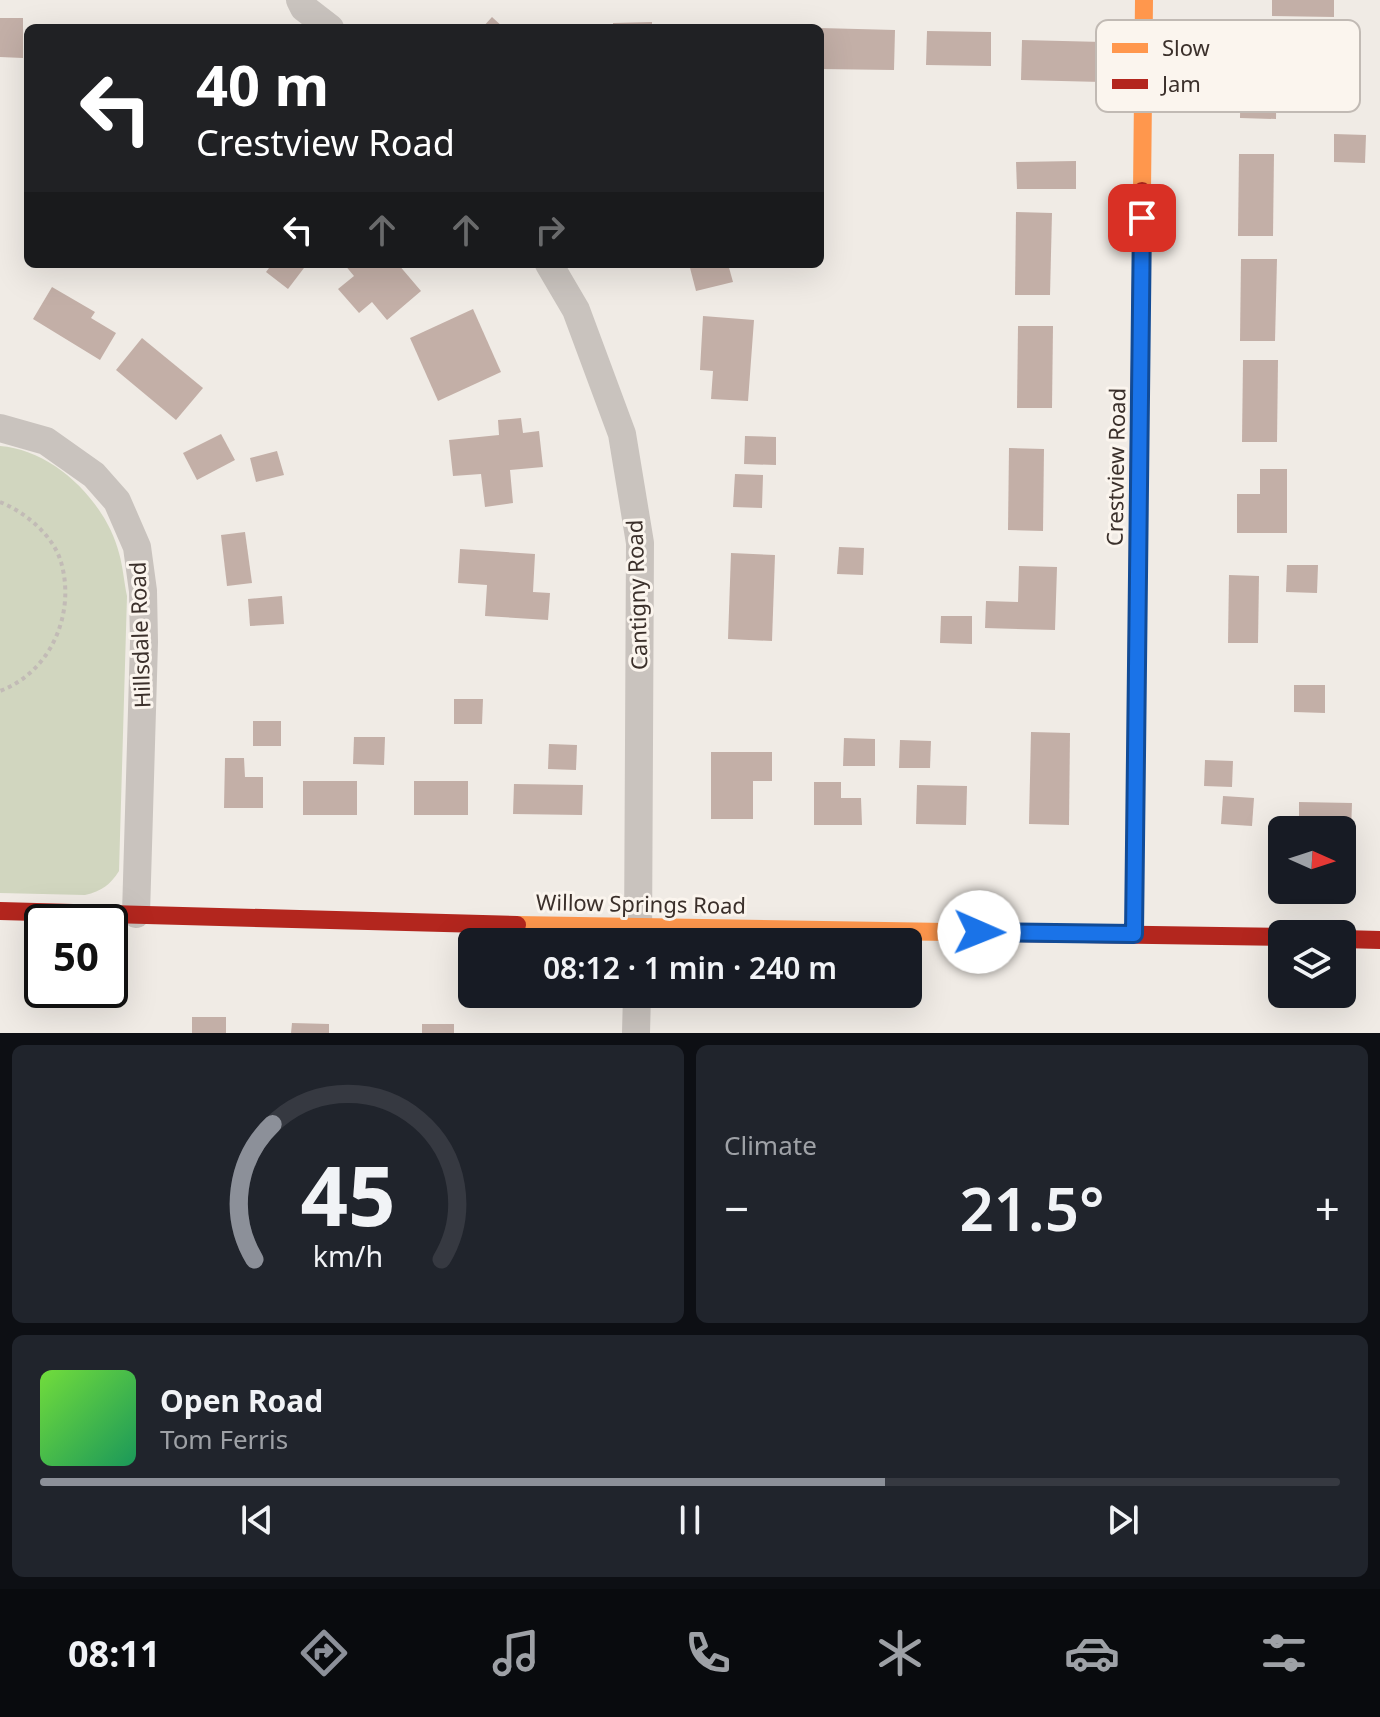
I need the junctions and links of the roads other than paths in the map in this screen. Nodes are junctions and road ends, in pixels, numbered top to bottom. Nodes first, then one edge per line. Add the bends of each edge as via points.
1 (300, 0) edge
2 (1144, 0) edge
3 (1144, 20) edge
4 (325, 24) edge
5 (1143, 112) edge
6 (551, 268) edge
7 (0, 428) edge
8 (0, 911) edge
9 (136, 914) junction
10 (471, 928) edge
11 (638, 928) edge
12 (922, 934) edge
13 (1134, 934) junction
14 (1268, 937) edge
15 (1356, 939) edge
16 (1380, 940) edge
17 (637, 1008) edge
18 (636, 1033) edge

1 - 4 street
2 - 3 main road, Crestview Road
5 - 13 main road, Crestview Road
6 - 11 street, Cantigny Road via 576,310 622,434 640,543
7 - 9 street, Hillsdale Road via 46,441 94,475 117,501 137,547 144,642
8 - 9 main road, Willow Springs Road
9 - 10 main road, Willow Springs Road
12 - 13 main road, Willow Springs Road
13 - 14 main road, Willow Springs Road
15 - 16 main road
17 - 18 street

